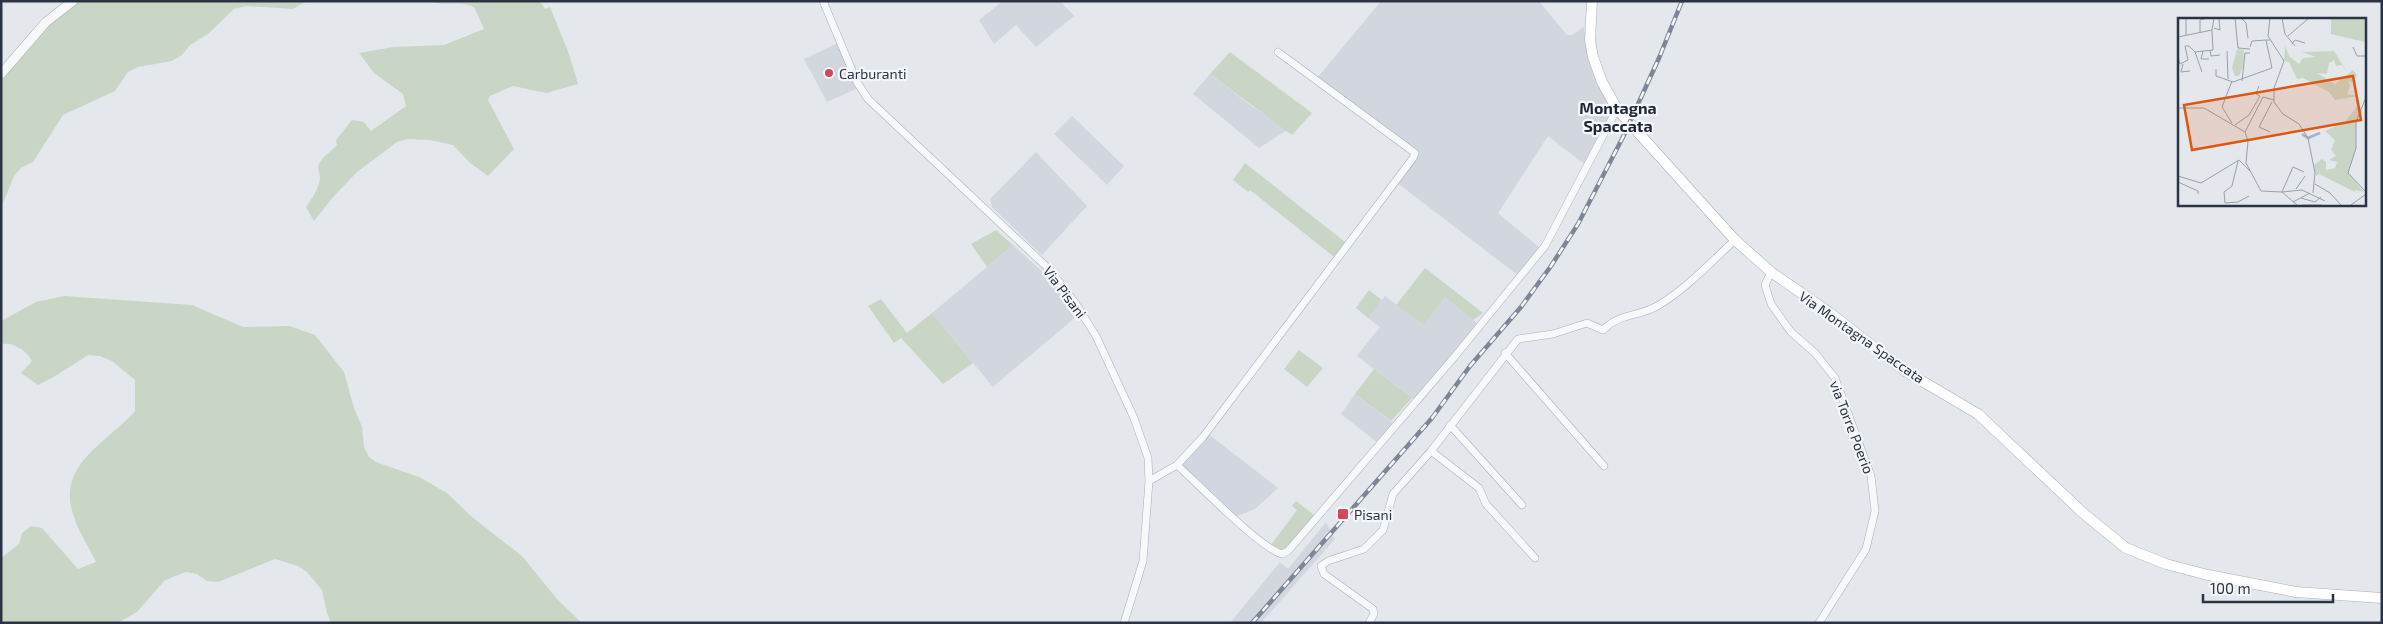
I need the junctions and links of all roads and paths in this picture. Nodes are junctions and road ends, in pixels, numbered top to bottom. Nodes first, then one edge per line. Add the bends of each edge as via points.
1 (73, 1) edge
2 (823, 1) edge
3 (1592, 1) edge
4 (1278, 52) dead end
5 (1, 74) edge
6 (1617, 109) junction
7 (1735, 240) junction
8 (1771, 272) junction
9 (1505, 353) junction
10 (1450, 426) junction
11 (1431, 451) junction
12 (1177, 465) junction
13 (1604, 466) dead end
14 (1149, 482) junction
15 (1522, 505) dead end
16 (1534, 558) dead end
17 (2382, 598) edge
18 (1124, 623) edge
19 (1369, 623) edge
20 (1819, 623) edge

1 - 5 street via 46,22
2 - 14 street, Via Pisani via 857,82 868,99 1050,270 1076,304 1096,336 1134,418 1148,458
3 - 6 main road, Via Montagna Spaccata via 1590,40 1593,57
4 - 12 street via 1415,153 1208,430
6 - 7 main road, Via Montagna Spaccata
6 - 12 street via 1545,246 1288,551 1282,554 1272,549
7 - 8 main road, Via Montagna Spaccata
7 - 9 street via 1664,302 1650,310 1623,316 1603,330 1587,323 1553,334 1518,339
8 - 17 main road, Via Montagna Spaccata via 1905,371 1978,414 2076,507 2126,548 2166,564 2208,575 2296,592
8 - 20 street, via Torre Poerio via 1764,286 1771,304 1791,332 1835,378 1871,476 1875,511 1866,550
9 - 10 street
9 - 13 street
10 - 11 street
10 - 15 street
11 - 16 street via 1479,488 1486,504
11 - 19 street via 1393,494 1383,530 1364,549 1322,566 1324,574 1373,609
12 - 14 street
14 - 18 street, Via Pisani via 1143,561

